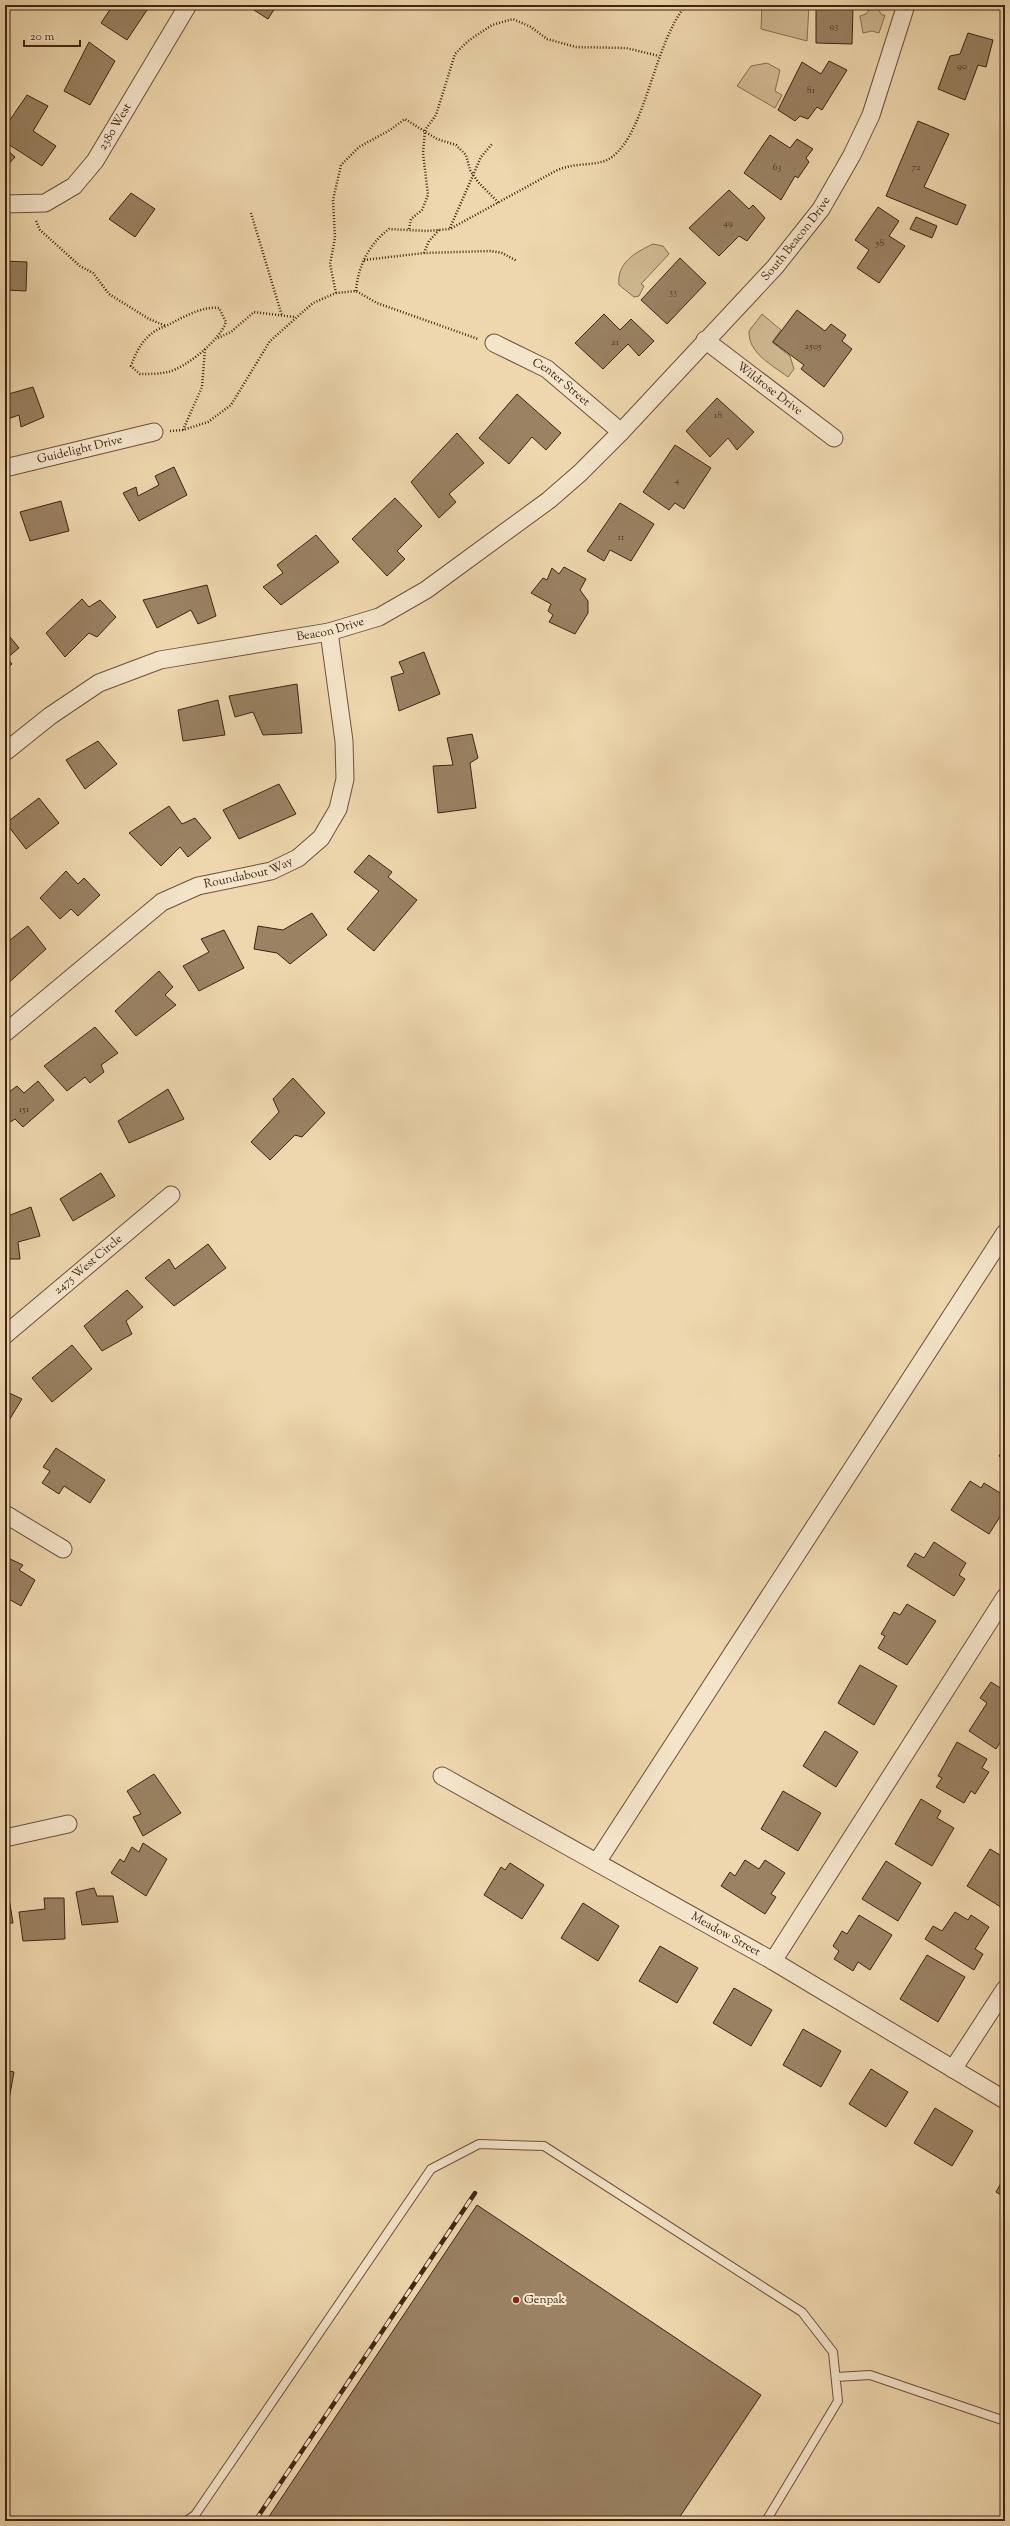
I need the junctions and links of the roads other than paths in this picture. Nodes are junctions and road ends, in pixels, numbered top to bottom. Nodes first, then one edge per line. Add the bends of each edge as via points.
1 (188, 5) edge
2 (906, 5) edge
3 (7, 204) edge
4 (705, 340) junction
5 (494, 343) road end
6 (154, 432) road end
7 (621, 432) junction
8 (834, 438) dead end
9 (5, 468) edge
10 (329, 632) junction
11 (5, 752) edge
12 (5, 1033) edge
13 (171, 1195) dead end
14 (1005, 1233) edge
15 (5, 1334) edge
16 (5, 1514) edge
17 (63, 1549) dead end
18 (1005, 1597) edge
19 (442, 1776) dead end
20 (68, 1824) dead end
21 (5, 1838) edge
22 (597, 1862) junction
23 (773, 1960) junction
24 (1005, 1989) edge
25 (953, 2069) junction
26 (1005, 2100) edge
27 (836, 2377) junction
28 (1005, 2421) edge
29 (186, 2521) edge
30 (766, 2521) edge

1 - 3 street, 2380 West via 95,161 74,186 45,203
2 - 4 street, South Beacon Drive via 871,115 837,183 821,209 775,267
4 - 7 street, South Beacon Drive
4 - 8 street, Wildrose Drive
5 - 7 street, Center Street via 547,369
6 - 9 street, Guidelight Drive
7 - 10 street, Beacon Drive via 549,500 426,590 379,617
10 - 11 street, Beacon Drive via 160,660 99,683 50,716
10 - 12 street, Roundabout Way via 344,741 344,779 338,809 321,838 298,858 271,871 198,886 162,902
13 - 15 street, 2475 West Circle
14 - 22 street
16 - 17 street
18 - 23 street
19 - 22 street, Meadow Street
20 - 21 street
22 - 23 street, Meadow Street
23 - 25 street, Meadow Street
24 - 25 street
25 - 26 street, Meadow Street
27 - 28 lane via 870,2375
27 - 29 lane via 833,2352 802,2312 796,2308 544,2146 479,2144 430,2168 195,2515
27 - 30 lane via 838,2401

